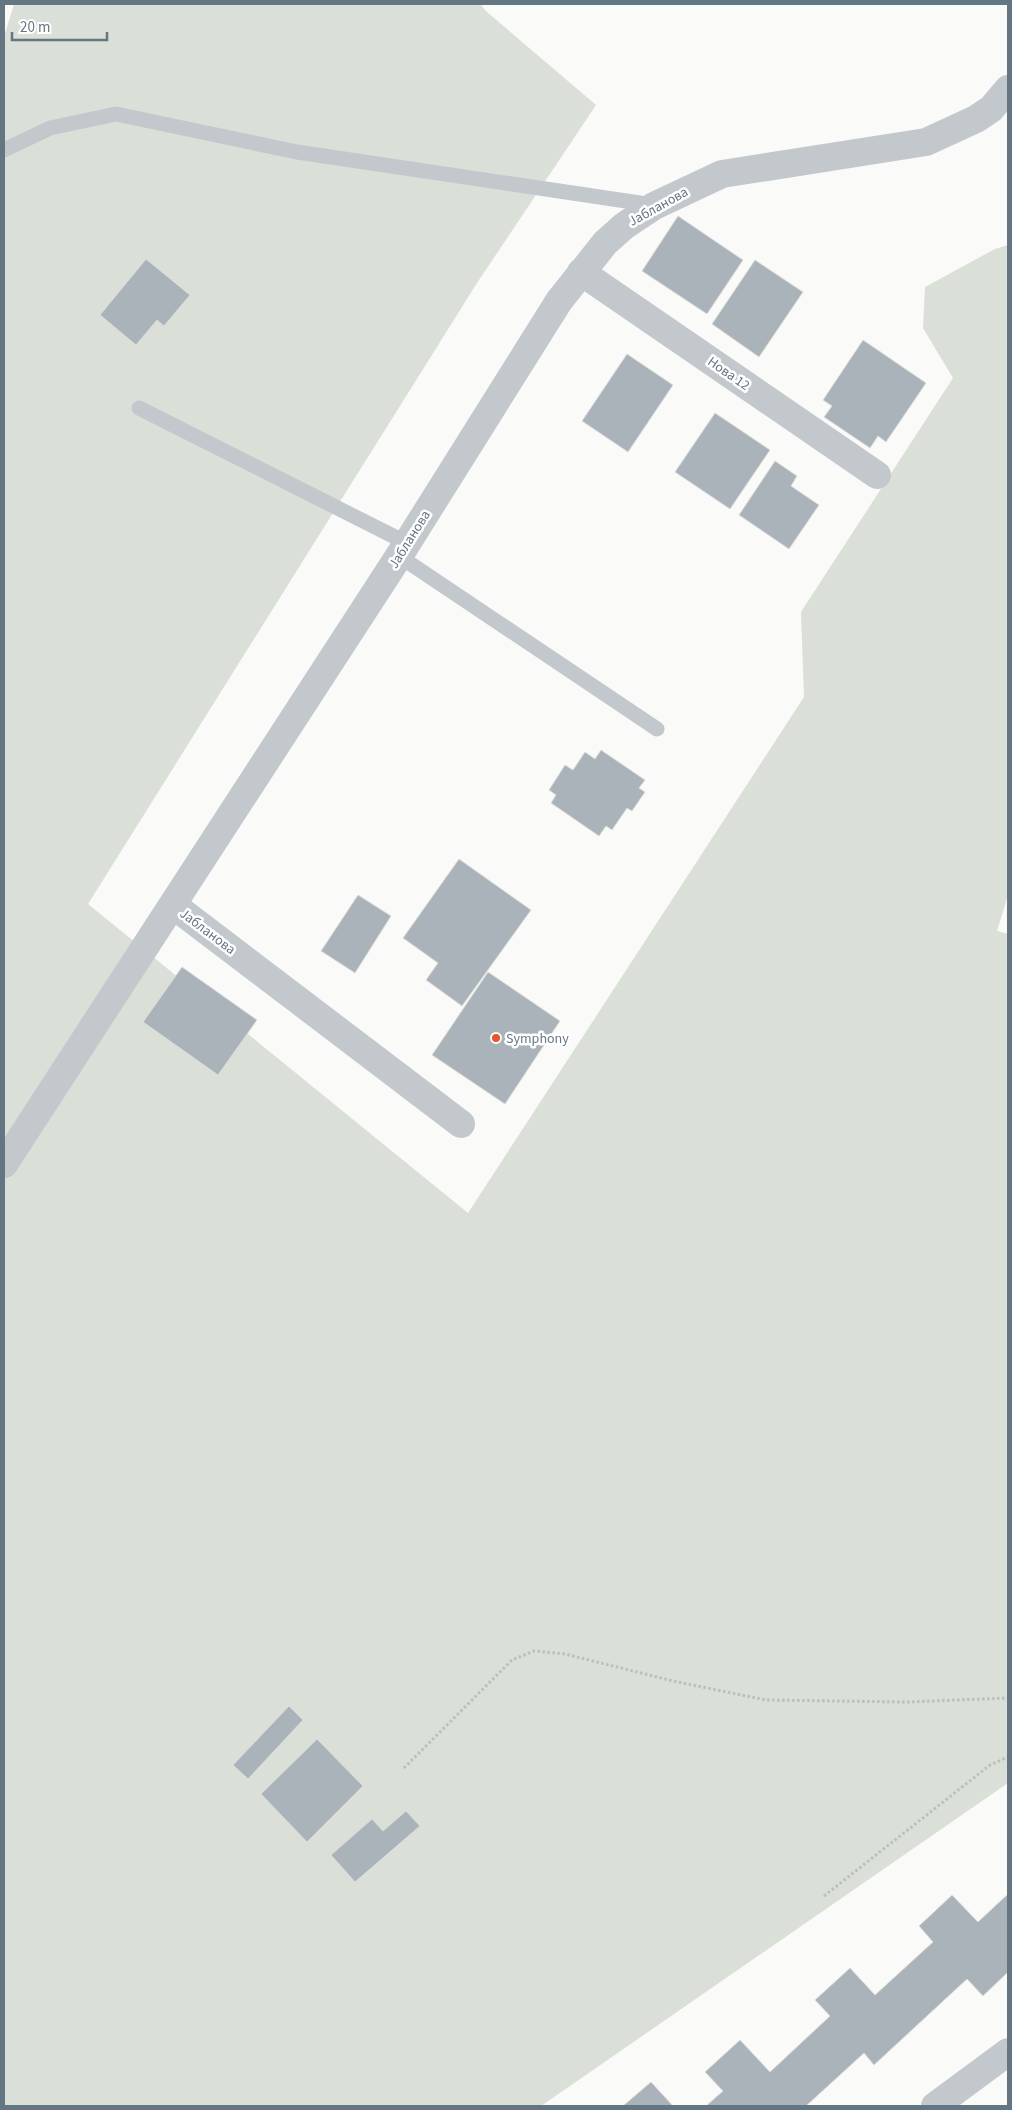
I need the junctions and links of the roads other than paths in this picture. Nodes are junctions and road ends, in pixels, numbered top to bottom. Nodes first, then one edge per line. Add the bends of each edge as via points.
1 (1008, 89) edge
2 (4, 150) edge
3 (654, 206) junction
4 (581, 272) junction
5 (139, 408) dead end
6 (877, 475) dead end
7 (403, 550) junction
8 (657, 729) dead end
9 (173, 905) junction
10 (461, 1124) dead end
11 (4, 1164) edge
12 (1008, 2052) edge
13 (935, 2106) edge

1 - 3 street, Јабланова via 976,119 926,142 722,174
2 - 3 lane via 50,128 116,114 297,152
3 - 4 street, Јабланова via 617,231
4 - 6 street, Нова 12
4 - 7 street, Јабланова via 559,301
5 - 7 lane
7 - 8 lane
7 - 9 street, Јабланова
9 - 10 street, Јабланова
9 - 11 street
12 - 13 street

